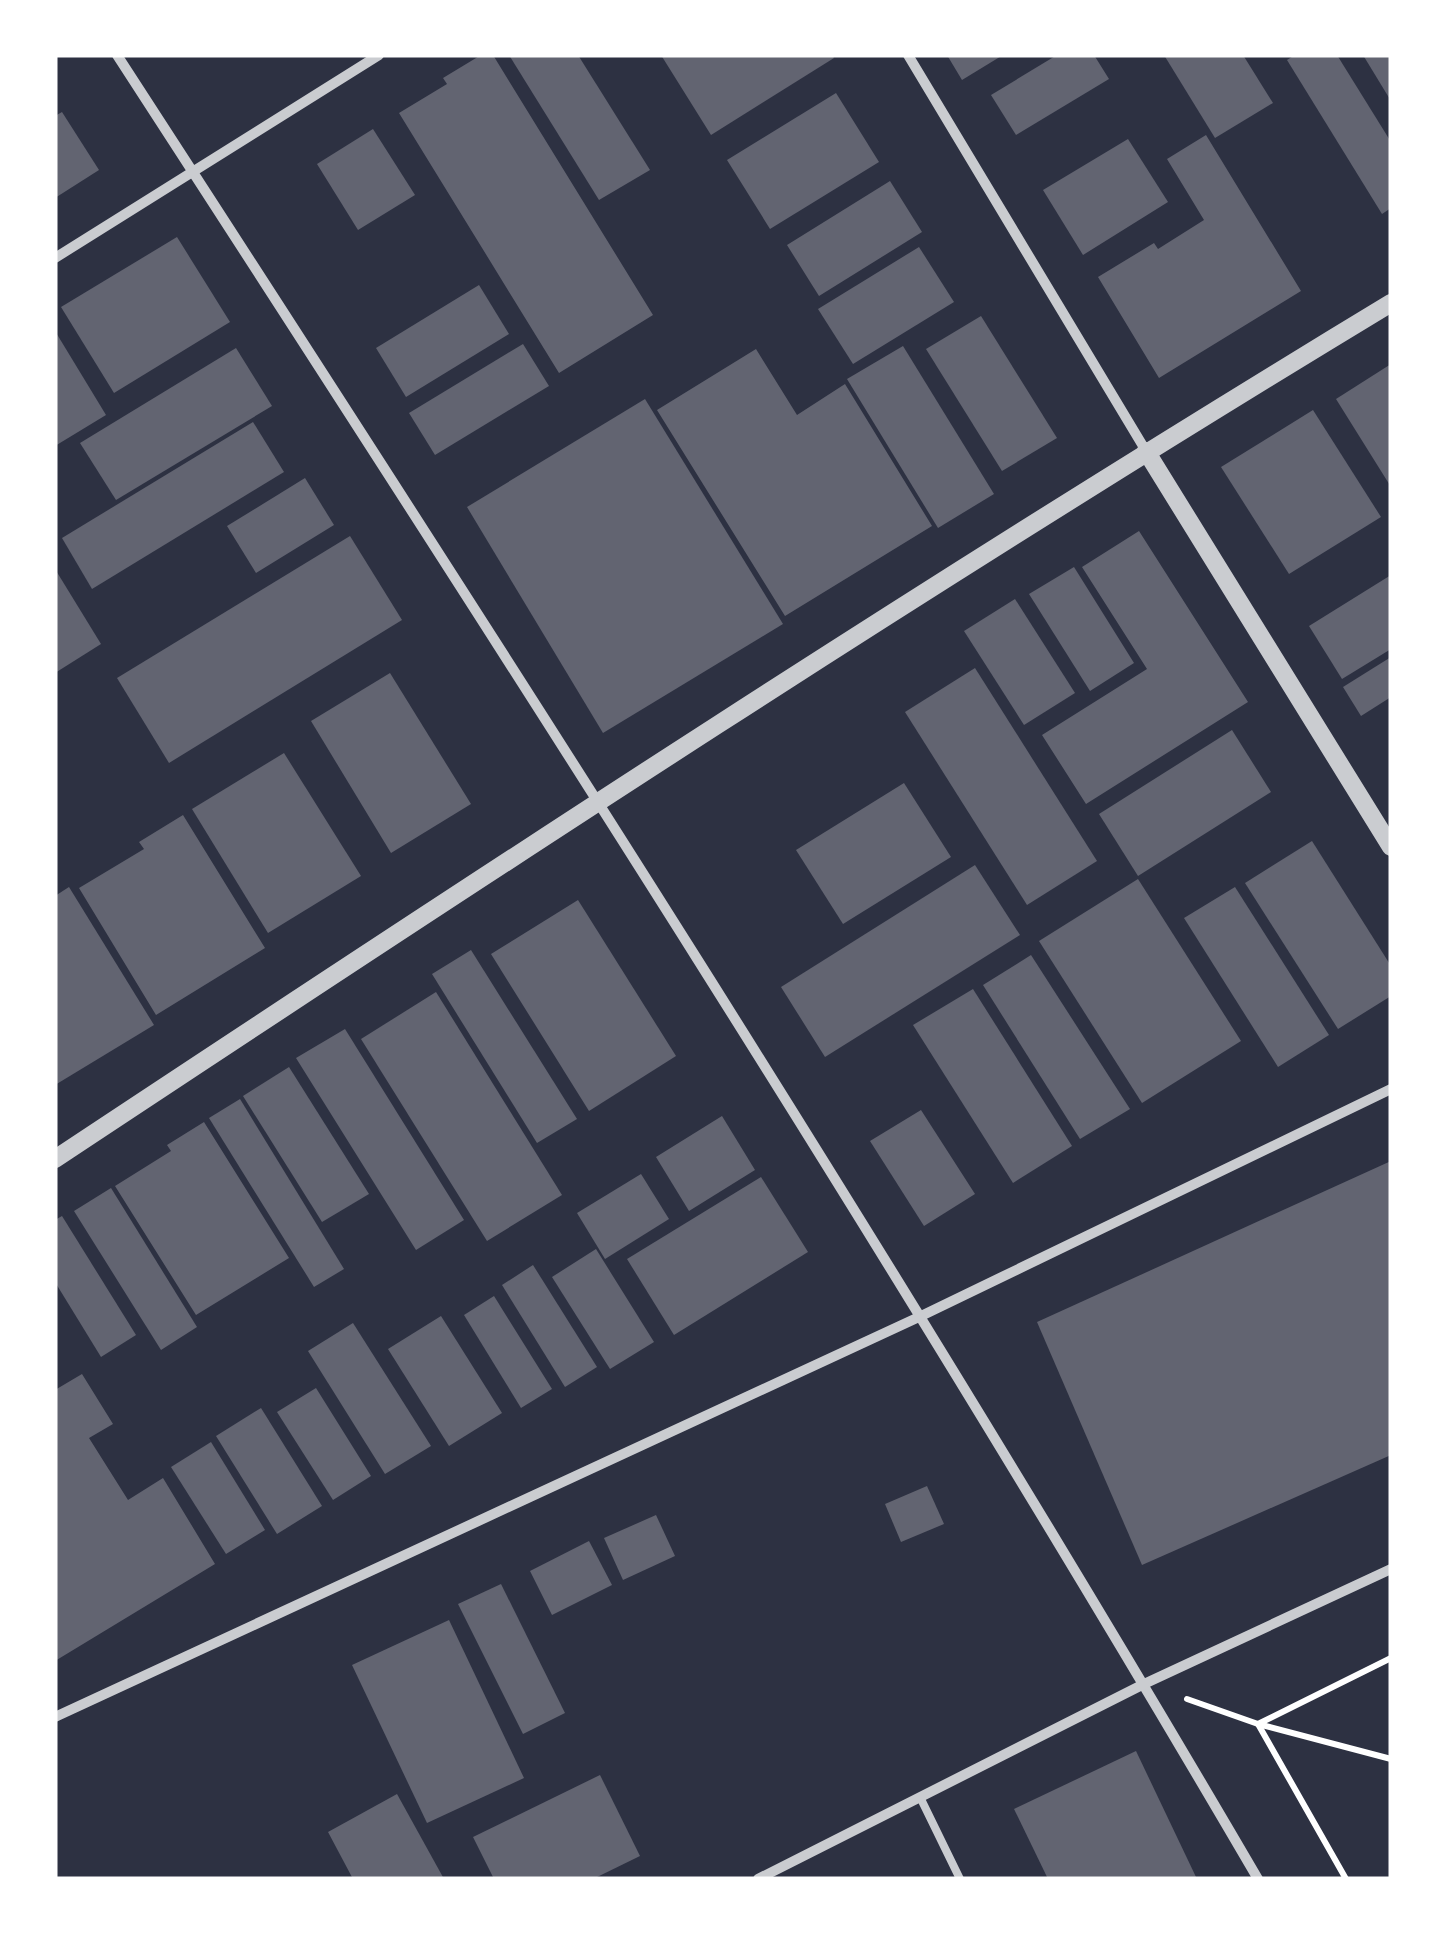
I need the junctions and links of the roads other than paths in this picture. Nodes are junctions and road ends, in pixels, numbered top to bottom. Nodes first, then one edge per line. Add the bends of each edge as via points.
1 (117, 55) edge
2 (379, 55) edge
3 (908, 55) edge
4 (194, 174) junction
5 (55, 258) edge
6 (1391, 303) edge
7 (1146, 451) junction
8 (597, 800) junction
9 (1391, 847) edge
10 (1391, 1089) edge
11 (55, 1159) edge
12 (919, 1317) junction
13 (1391, 1569) edge
14 (1144, 1684) junction
15 (55, 1717) edge
16 (920, 1798) junction
17 (758, 1879) edge
18 (960, 1879) edge
19 (1258, 1879) edge

1 - 4 street
2 - 4 street
3 - 7 street
4 - 5 street
4 - 8 street
6 - 7 street
7 - 8 street
7 - 9 street
8 - 11 street
8 - 12 street
10 - 12 street
12 - 14 street
12 - 15 street
13 - 14 street
14 - 16 street
14 - 19 street
16 - 17 street
16 - 18 lane

